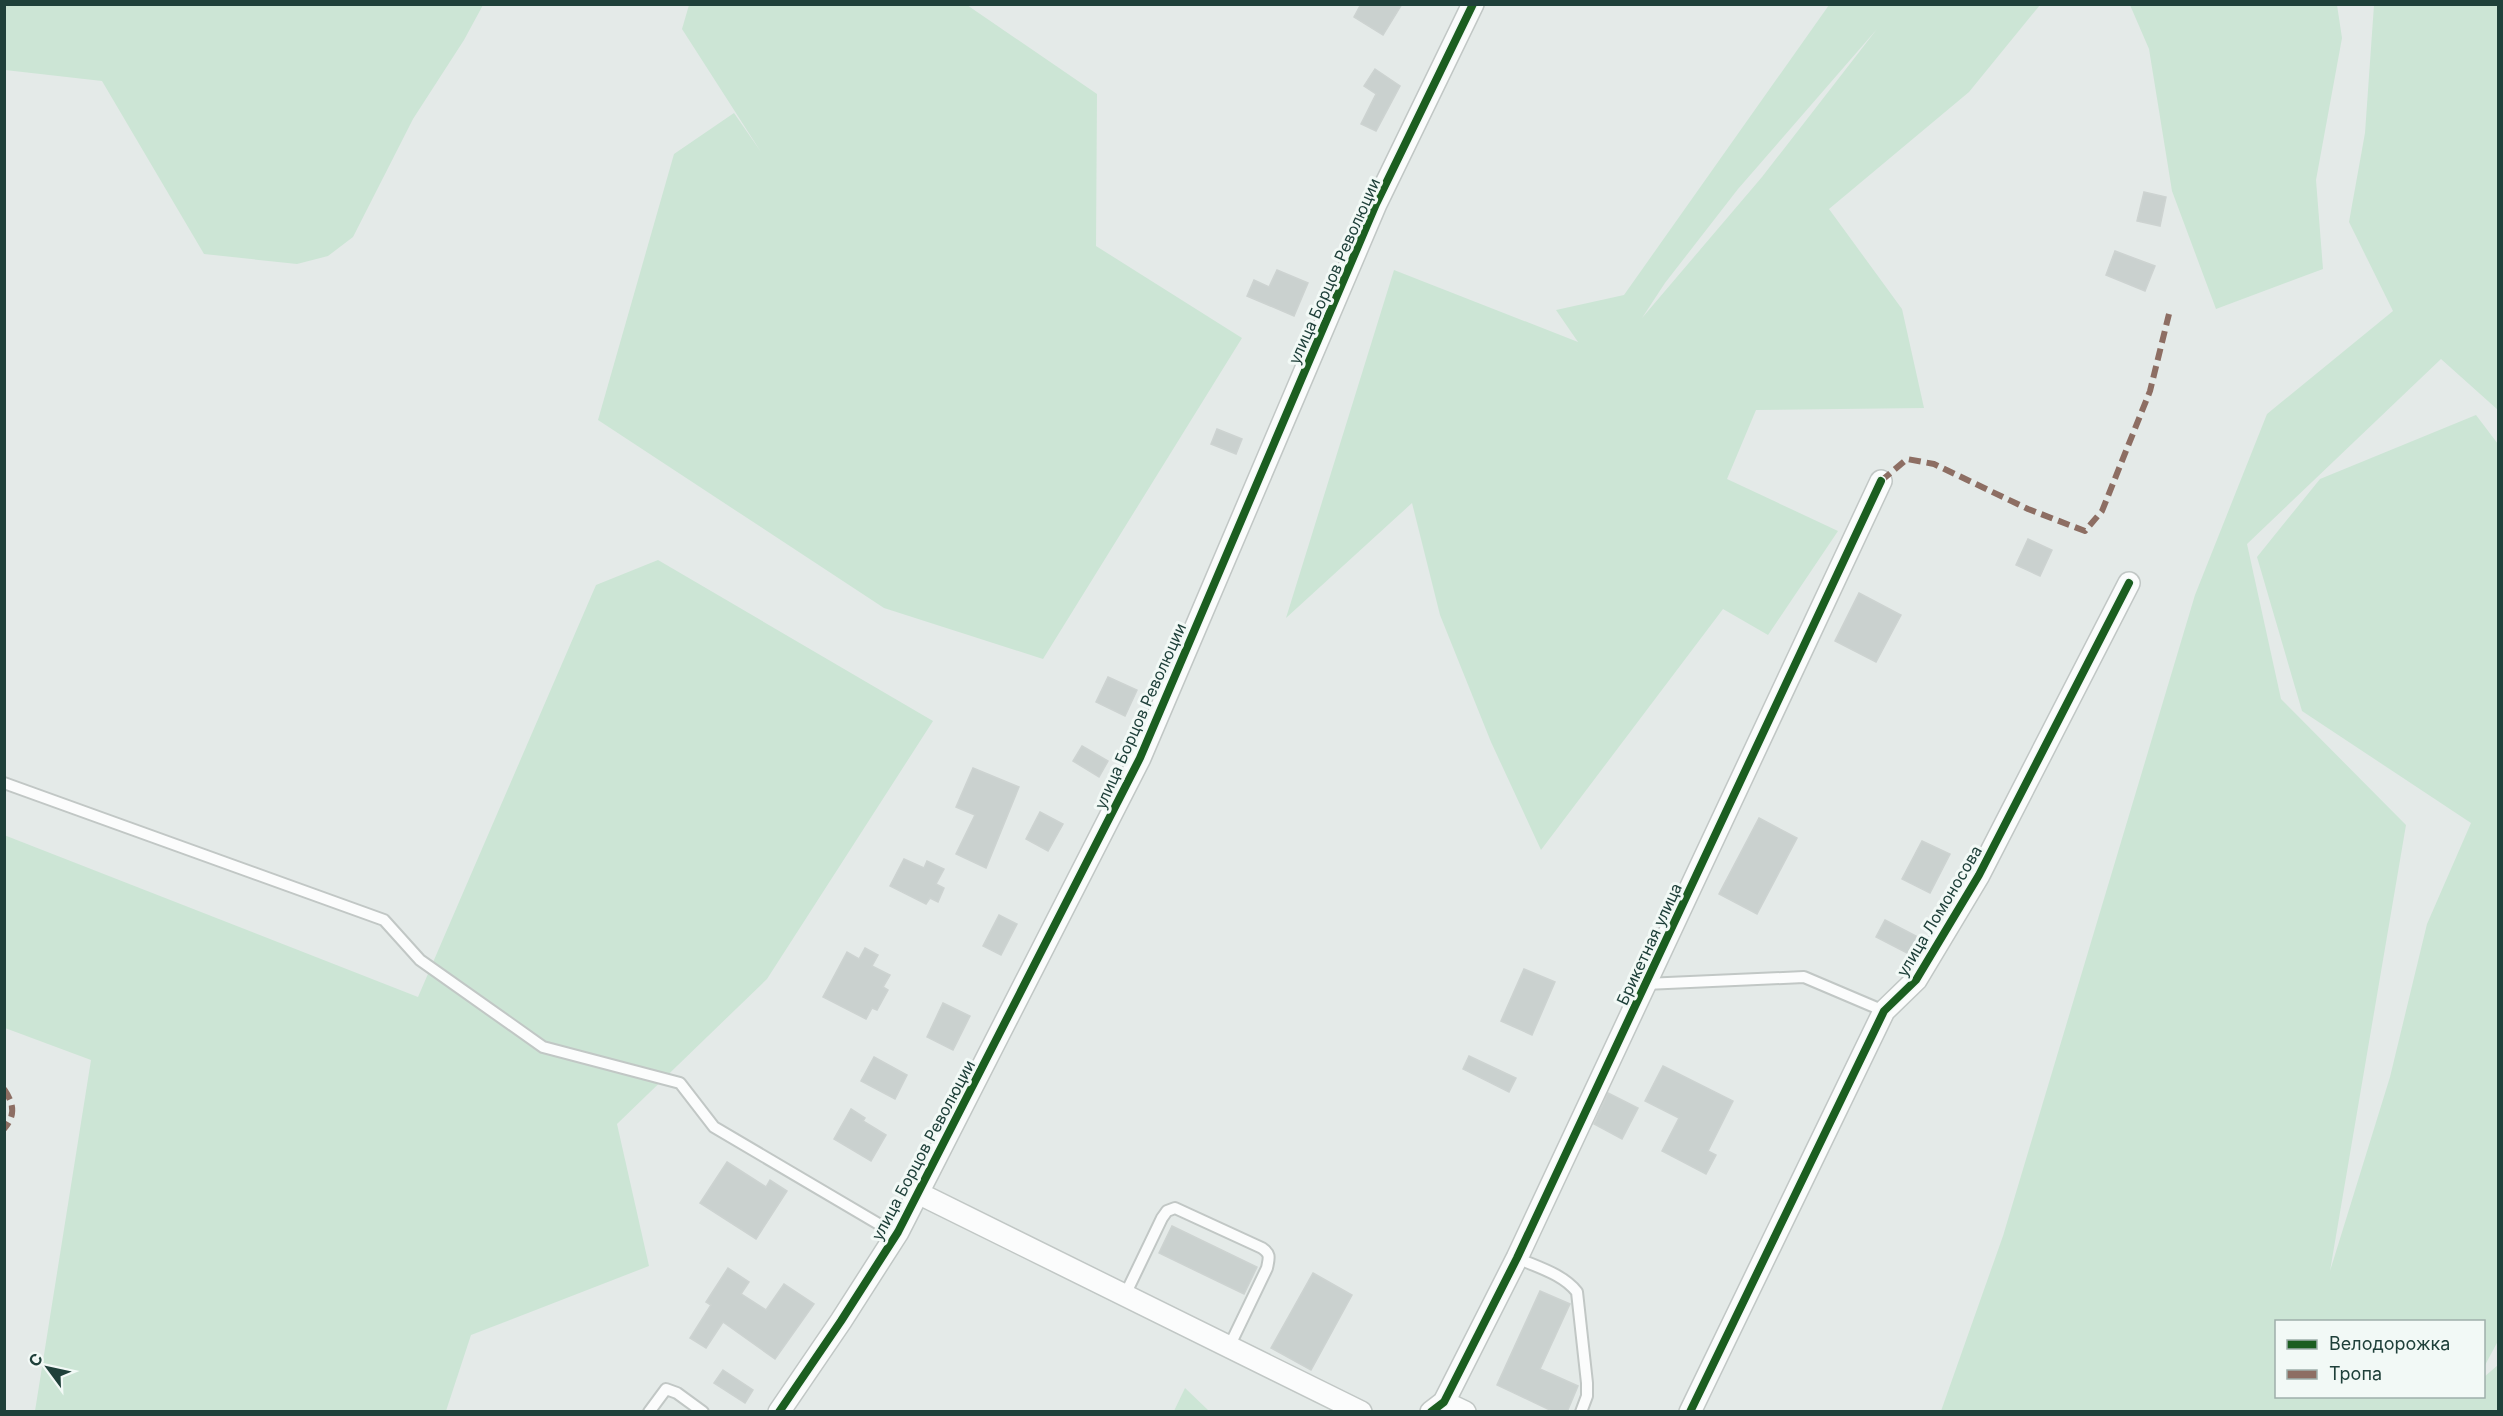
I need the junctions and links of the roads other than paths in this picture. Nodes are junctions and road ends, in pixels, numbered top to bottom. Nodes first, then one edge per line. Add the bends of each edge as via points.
1 (1473, 4) edge
2 (1881, 481) dead end
3 (2129, 583) dead end
4 (4, 783) edge
5 (1645, 984) junction
6 (1884, 1011) junction
7 (918, 1193) junction
8 (898, 1233) junction
9 (1517, 1258) junction
10 (1125, 1295) junction
11 (1229, 1347) junction
12 (1438, 1407) edge
13 (649, 1412) edge
14 (703, 1412) edge
15 (779, 1412) edge
16 (1361, 1412) edge
17 (1465, 1412) edge
18 (1581, 1412) edge
19 (1690, 1412) edge

1 - 7 street, улица Борцов Революции via 1376,204 1140,758
2 - 5 street, Брикетная улица
3 - 6 street, улица Ломоносова via 1979,875 1916,981
4 - 8 lane via 384,920 420,960 543,1047 680,1083 714,1127
5 - 6 lane via 1804,977
5 - 9 street, Брикетная улица
6 - 19 street, улица Ломоносова
7 - 8 street, улица Борцов Революции
7 - 10 street
8 - 15 street, улица Борцов Революции
9 - 12 street, Брикетная улица
9 - 18 lane via 1562,1278 1577,1292 1587,1383
10 - 11 street
10 - 11 lane via 1162,1218 1175,1208 1262,1248 1270,1258 1267,1268
11 - 16 street
12 - 17 street
13 - 14 lane via 666,1389

